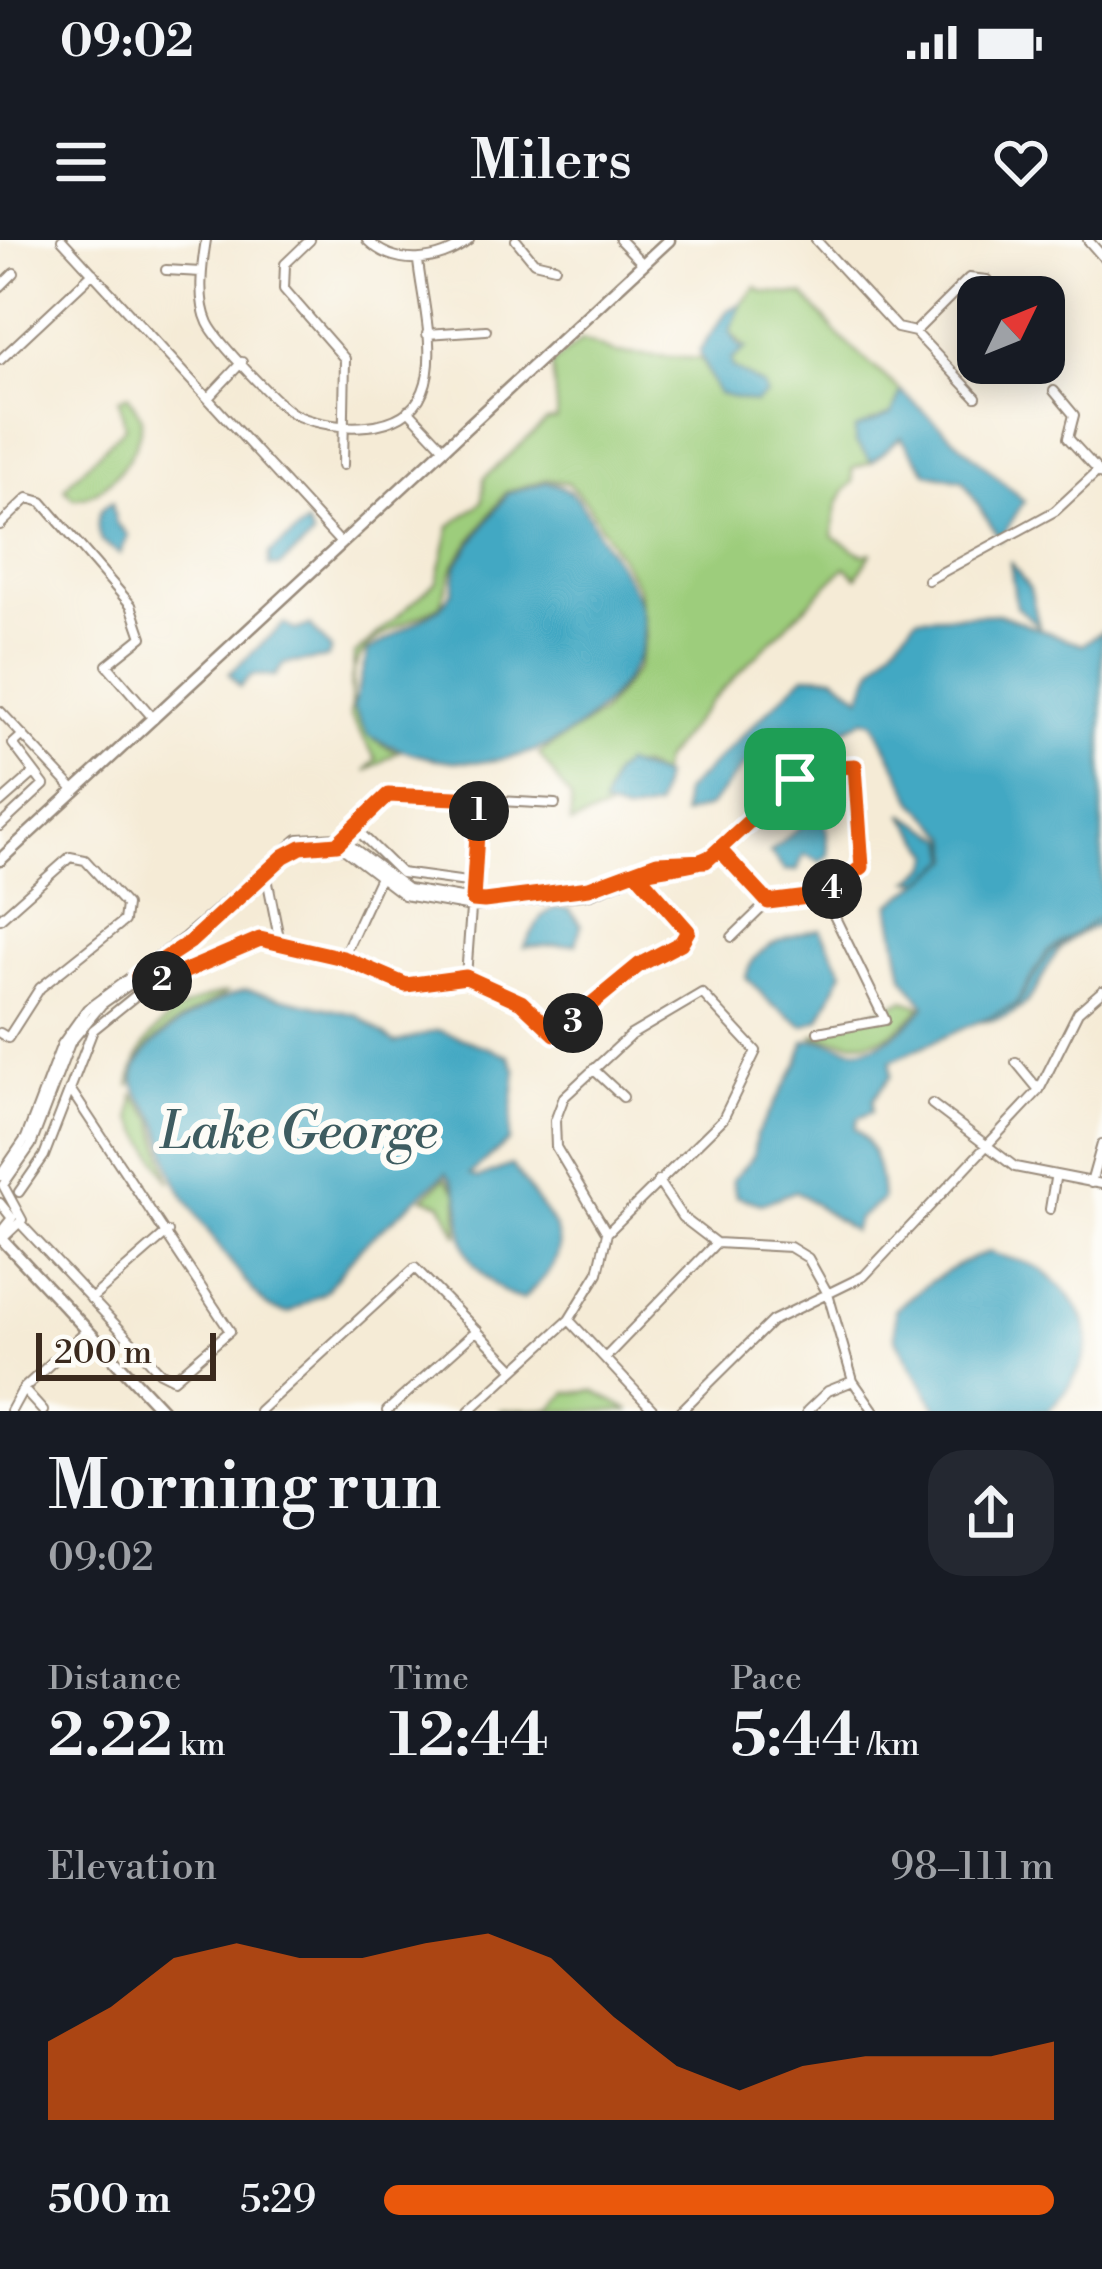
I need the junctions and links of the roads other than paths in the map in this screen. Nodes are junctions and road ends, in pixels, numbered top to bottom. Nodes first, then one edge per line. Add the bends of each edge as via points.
1 (62, 240) edge
2 (206, 240) edge
3 (310, 240) edge
4 (368, 240) edge
5 (469, 240) edge
6 (516, 240) edge
7 (620, 240) edge
8 (669, 240) edge
9 (816, 240) edge
10 (1088, 240) edge
11 (1102, 256) edge
12 (418, 261) junction
13 (643, 264) junction
14 (555, 267) dead end
15 (166, 270) dead end
16 (201, 272) junction
17 (14, 273) dead end
18 (93, 274) junction
19 (0, 287) edge
20 (957, 289) edge
21 (486, 330) dead end
22 (915, 332) junction
23 (427, 334) junction
24 (0, 360) edge
25 (242, 362) junction
26 (1054, 391) dead end
27 (976, 397) dead end
28 (208, 398) junction
29 (408, 410) junction
30 (344, 426) junction
31 (443, 447) junction
32 (343, 465) dead end
33 (1100, 473) edge
34 (1, 521) edge
35 (339, 542) junction
36 (928, 580) dead end
37 (0, 711) edge
38 (154, 719) junction
39 (22, 735) junction
40 (34, 773) junction
41 (74, 791) junction
42 (479, 799) junction
43 (0, 803) edge
44 (555, 804) dead end
45 (352, 826) junction
46 (0, 828) edge
47 (338, 840) junction
48 (16, 845) junction
49 (720, 850) junction
50 (0, 860) edge
51 (265, 868) junction
52 (637, 872) junction
53 (382, 875) junction
54 (474, 883) junction
55 (824, 895) junction
56 (768, 902) junction
57 (472, 904) junction
58 (0, 920) edge
59 (732, 937) dead end
60 (280, 943) junction
61 (343, 958) junction
62 (136, 973) junction
63 (466, 977) junction
64 (146, 988) junction
65 (1102, 991) edge
66 (818, 1032) dead end
67 (0, 1033) edge
68 (1016, 1062) dead end
69 (593, 1069) junction
70 (49, 1084) junction
71 (1039, 1090) junction
72 (72, 1092) junction
73 (623, 1097) dead end
74 (932, 1104) dead end
75 (983, 1144) junction
76 (1102, 1144) edge
77 (0, 1176) edge
78 (1055, 1179) junction
79 (658, 1181) junction
80 (1096, 1183) edge
81 (19, 1192) dead end
82 (0, 1203) edge
83 (1050, 1209) dead end
84 (20, 1223) junction
85 (168, 1232) junction
86 (607, 1233) junction
87 (1, 1236) edge
88 (716, 1243) junction
89 (828, 1294) junction
90 (92, 1299) junction
91 (569, 1320) junction
92 (87, 1330) junction
93 (477, 1330) junction
94 (605, 1358) junction
95 (514, 1370) junction
96 (853, 1381) junction
97 (23, 1389) junction
98 (11, 1411) edge
99 (43, 1411) edge
100 (164, 1411) edge
101 (259, 1411) edge
102 (387, 1411) edge
103 (469, 1411) edge
104 (654, 1411) edge
105 (681, 1411) edge
106 (807, 1411) edge
107 (874, 1411) edge

1 - 18 street
2 - 16 street
3 - 30 street via 285,264 284,289 345,359
4 - 12 street
5 - 12 street via 452,254
6 - 14 street via 534,262
7 - 13 street
8 - 13 street
9 - 22 street via 897,328
10 - 11 street
12 - 23 street
13 - 31 street
15 - 16 street
16 - 25 street via 208,322
17 - 19 street
18 - 24 street
18 - 28 street
20 - 22 street
21 - 23 street
22 - 27 street
23 - 29 street via 423,390
25 - 28 street
25 - 30 street via 294,415
26 - 33 street via 1074,415 1068,438
28 - 35 street
29 - 30 street via 380,424
29 - 31 street
30 - 32 street
31 - 35 street
33 - 36 street via 1055,511
34 - 38 street via 28,498 42,502 131,605 142,637 107,665
35 - 38 street
37 - 39 street
38 - 41 street
39 - 40 street via 14,748
39 - 41 street
40 - 43 street
40 - 46 street via 44,785
41 - 48 street
42 - 44 street
42 - 45 street via 388,795
42 - 54 street
45 - 47 street
45 - 54 street via 401,873
46 - 48 street
47 - 51 street via 298,839
47 - 53 street
48 - 50 street
49 - 52 street via 688,866
49 - 55 street via 806,769 855,766 862,867
49 - 56 street
51 - 60 street
51 - 62 street
52 - 57 street via 591,894
52 - 63 street via 688,931 566,1030 555,1034 521,1002
53 - 57 street via 404,896
53 - 61 street
54 - 57 street
55 - 56 street
55 - 66 street via 885,1020
56 - 59 street
57 - 63 street
58 - 67 street via 70,856 85,860 126,905 124,921 40,988 8,1038
60 - 61 street
60 - 64 street via 250,941
61 - 63 street via 406,985
62 - 64 street
62 - 70 street via 76,1021
64 - 72 street via 93,1030
65 - 71 street via 1078,1012
68 - 71 street
69 - 73 street
69 - 79 street via 631,1035 702,993 756,1051 723,1119
69 - 86 street via 563,1097 556,1147
70 - 72 street
70 - 77 street
70 - 84 street via 31,1144 2,1189
71 - 75 street
72 - 81 street
72 - 85 street
74 - 75 street
75 - 78 street via 1015,1167
75 - 89 street via 864,1276
76 - 80 street
78 - 80 street
78 - 83 street
79 - 86 street
79 - 88 street via 682,1216
82 - 87 street via 12,1218
84 - 87 street
84 - 90 street
85 - 90 street
85 - 90 street via 230,1331 174,1379
86 - 91 street via 598,1273
87 - 92 street
88 - 89 street via 790,1247 808,1258
88 - 94 street
89 - 96 street
89 - 105 street via 772,1321
91 - 94 street
91 - 95 street
92 - 97 street
92 - 100 street
93 - 95 street
93 - 101 street via 415,1268
93 - 102 street
94 - 104 street
95 - 103 street
96 - 106 street
96 - 107 street
97 - 98 street
97 - 99 street

